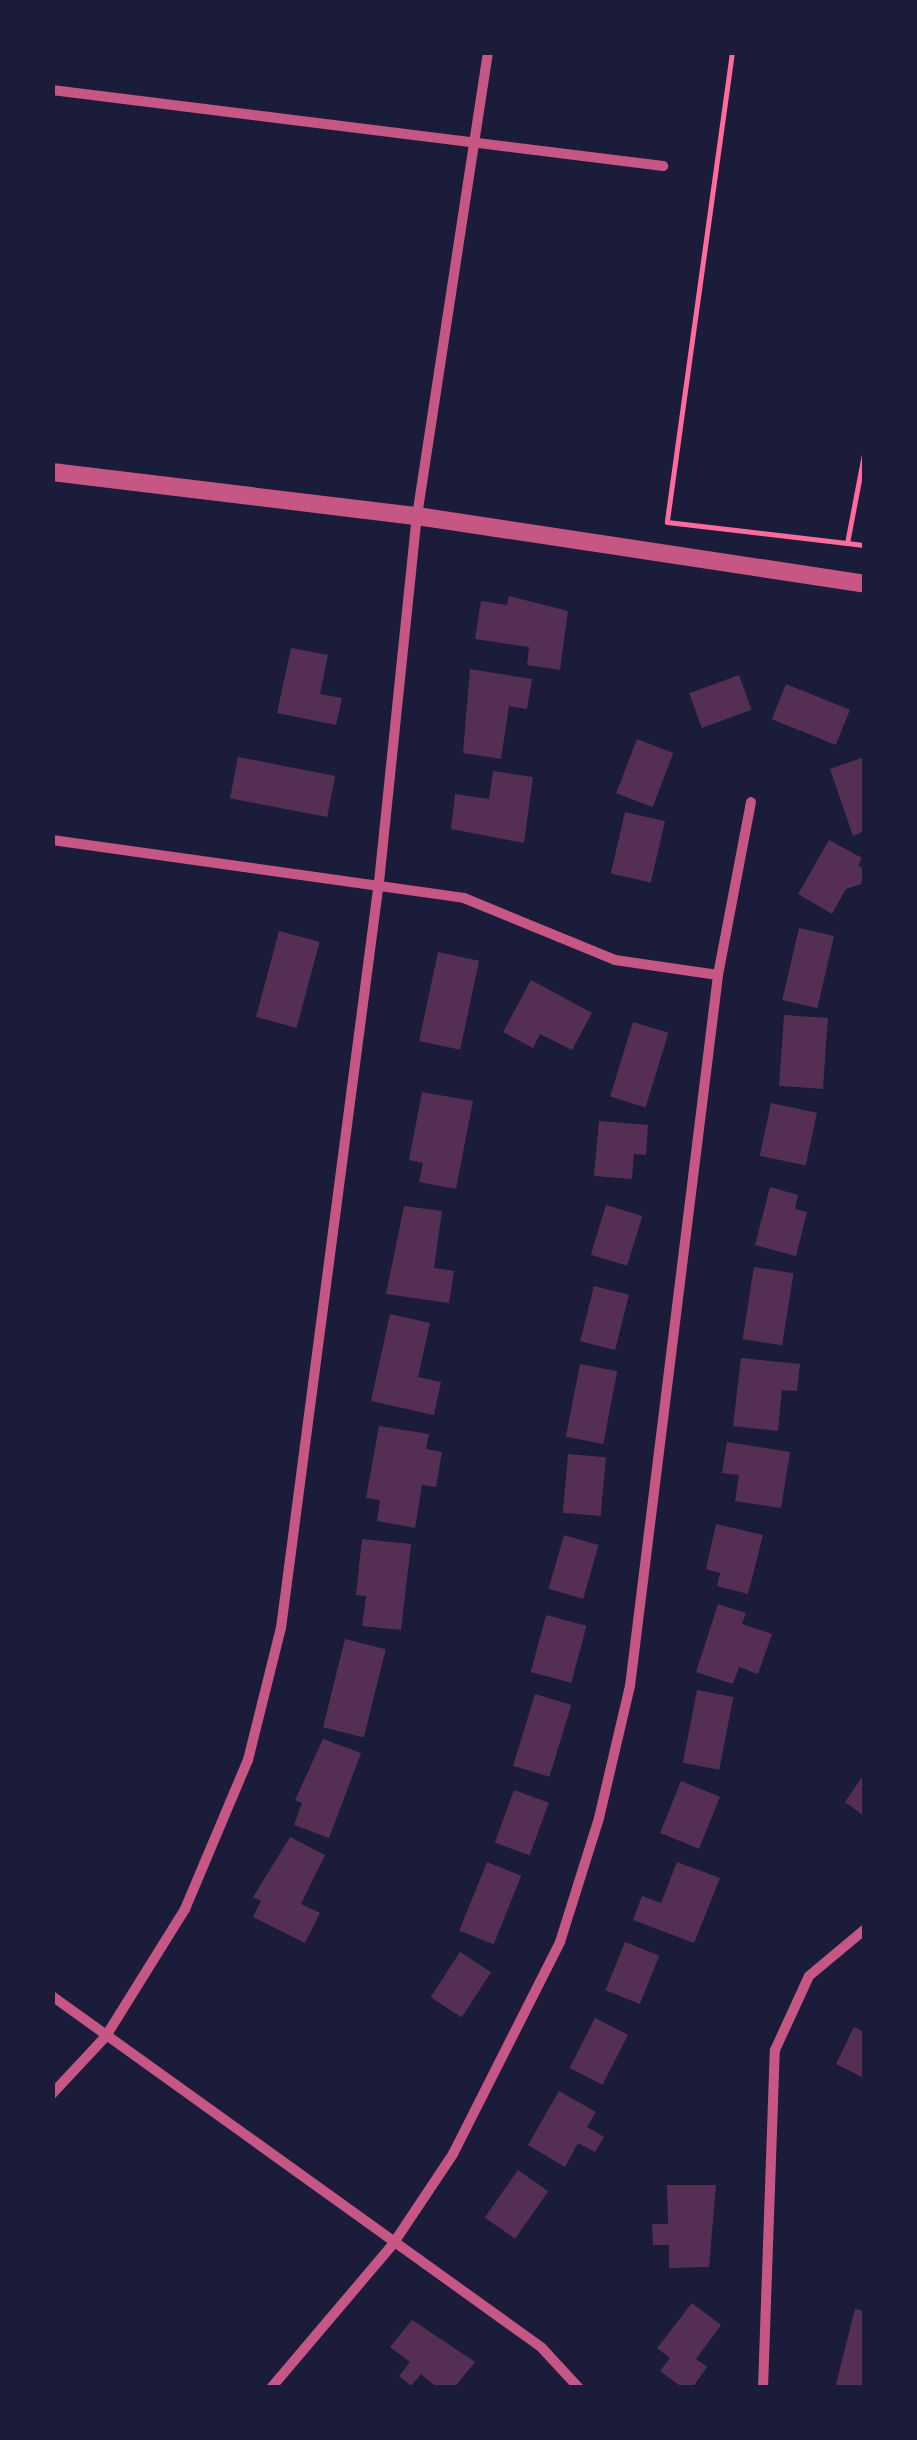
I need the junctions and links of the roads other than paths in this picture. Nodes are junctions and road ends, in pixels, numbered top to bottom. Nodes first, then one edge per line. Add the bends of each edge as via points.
1 (488, 52) edge
2 (52, 90) edge
3 (479, 145) junction
4 (663, 166) dead end
5 (52, 472) edge
6 (417, 516) junction
7 (864, 584) edge
8 (751, 802) dead end
9 (52, 840) edge
10 (379, 882) junction
11 (718, 975) junction
12 (864, 1930) edge
13 (52, 1996) edge
14 (106, 2036) junction
15 (52, 2094) edge
16 (393, 2244) junction
17 (271, 2388) edge
18 (579, 2388) edge
19 (763, 2388) edge

1 - 3 street
2 - 3 street
3 - 4 street
3 - 6 street
5 - 6 street
6 - 7 street
6 - 10 street
8 - 11 street
9 - 10 street
10 - 11 street via 464,898 615,960
10 - 14 street via 281,1628 248,1760 185,1909
11 - 16 street via 630,1686 599,1818 560,1942 507,2053 454,2154
12 - 19 street via 808,1976 775,2050
13 - 14 street
14 - 15 street
14 - 16 street
16 - 17 street
16 - 18 street via 541,2347

